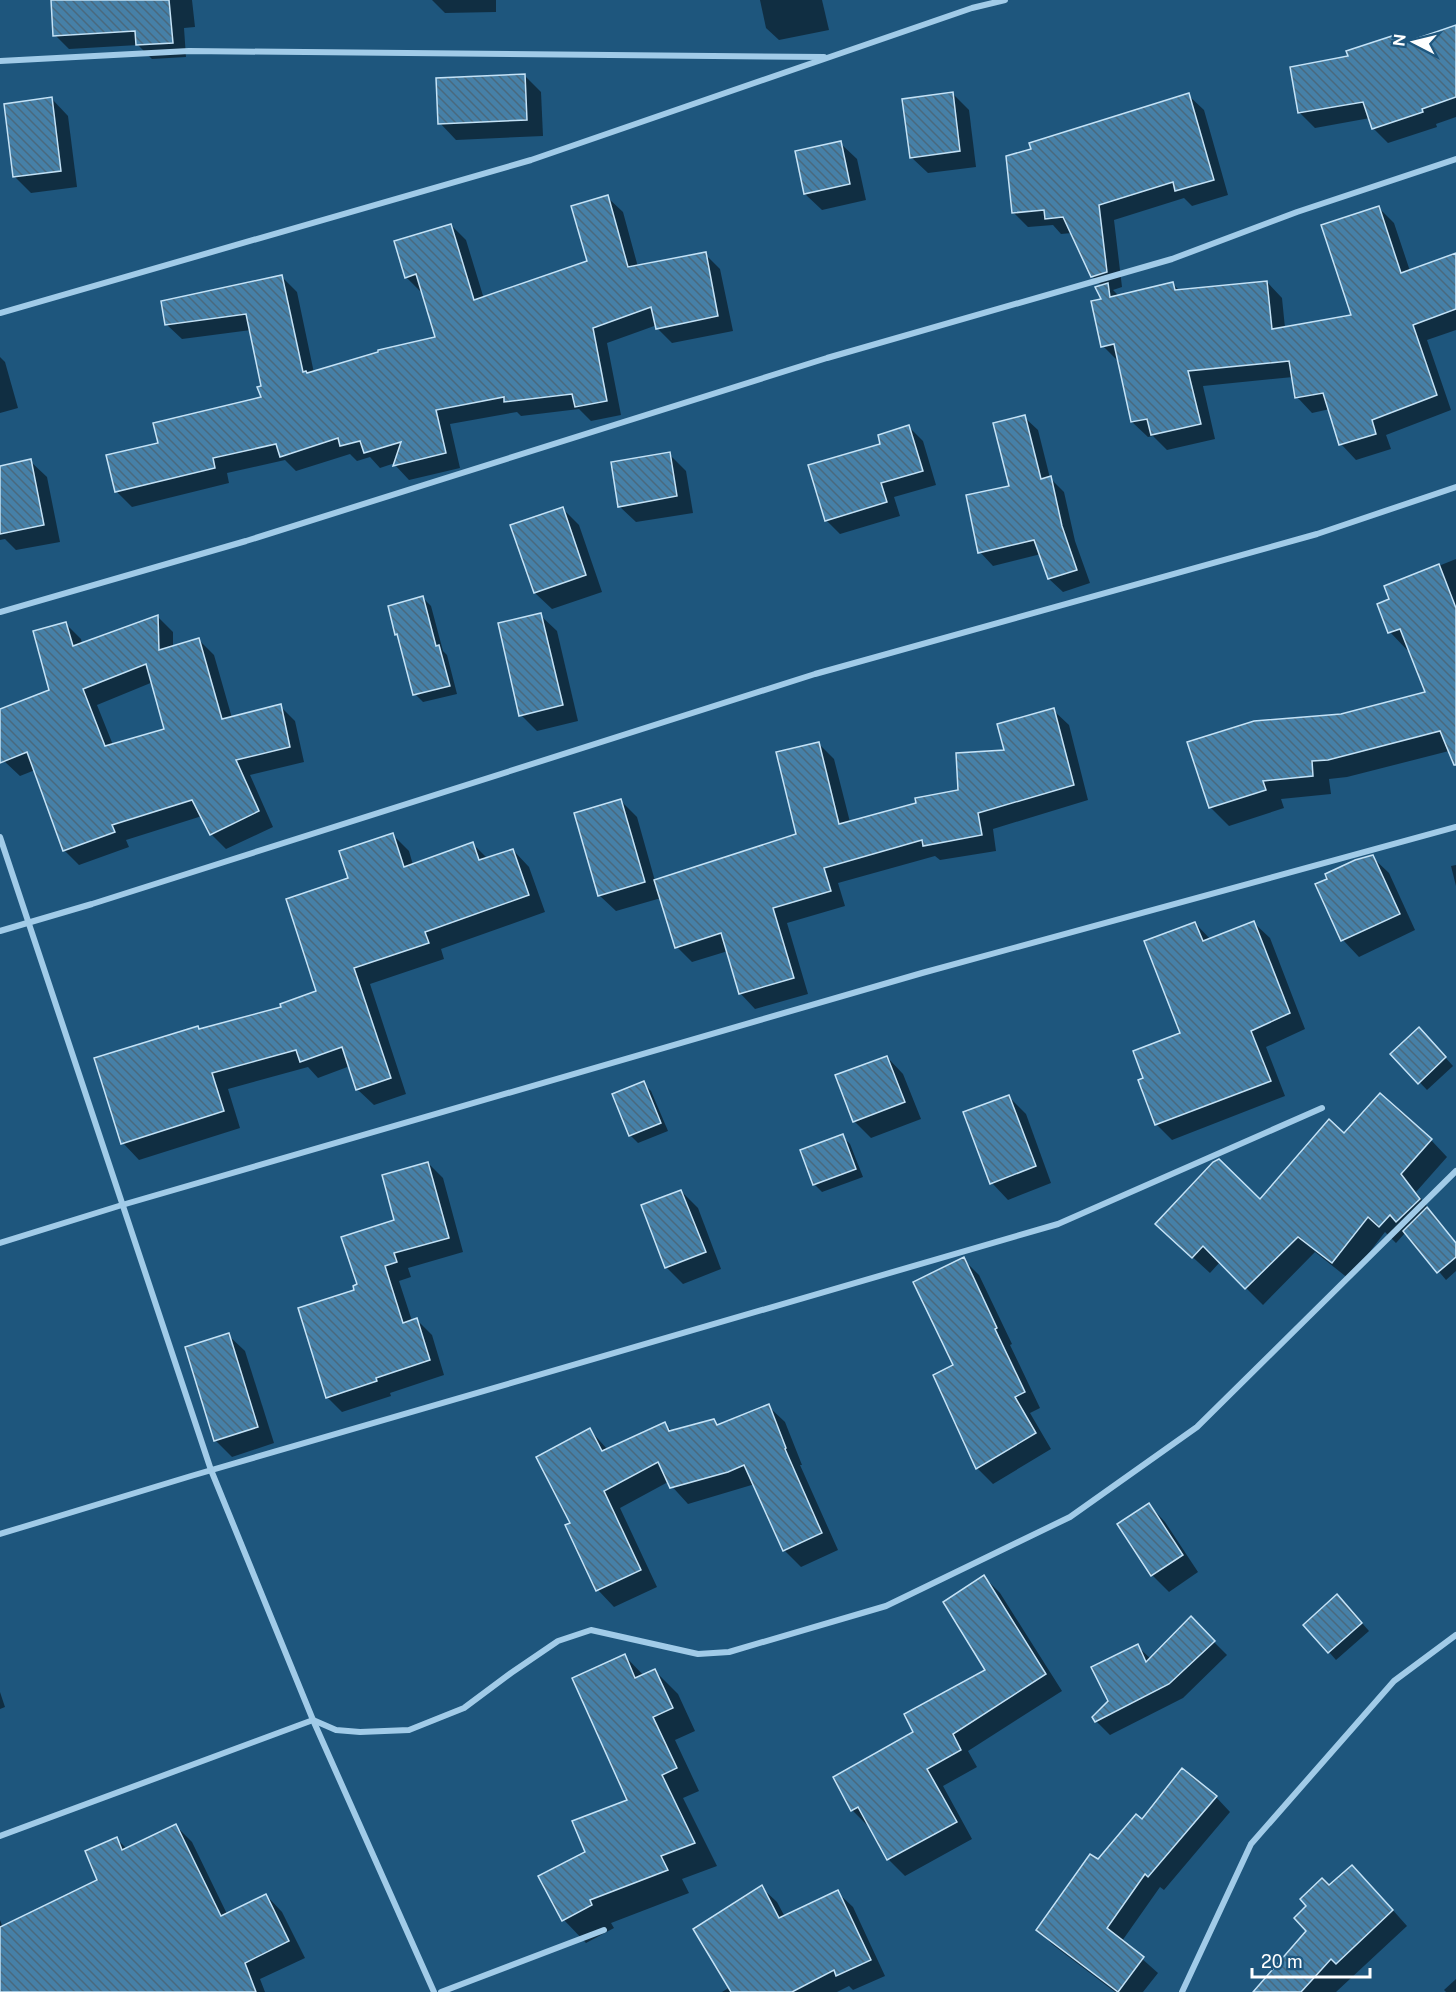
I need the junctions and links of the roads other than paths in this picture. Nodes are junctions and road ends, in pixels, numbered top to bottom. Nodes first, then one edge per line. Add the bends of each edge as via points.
1 (1005, 0) edge
2 (831, 57) junction
3 (0, 61) edge
4 (1456, 159) edge
5 (0, 313) edge
6 (1456, 487) edge
7 (0, 612) edge
8 (1456, 827) edge
9 (0, 837) edge
10 (28, 923) junction
11 (0, 931) edge
12 (1322, 1108) dead end
13 (1456, 1171) edge
14 (122, 1205) junction
15 (0, 1243) edge
16 (211, 1470) junction
17 (0, 1534) edge
18 (1456, 1635) edge
19 (313, 1720) junction
20 (0, 1836) edge
21 (604, 1930) dead end
22 (434, 1992) edge
23 (441, 1992) edge
24 (1182, 1992) edge

1 - 2 street
2 - 3 street via 189,51
2 - 5 street via 531,160
4 - 7 street via 1172,259 827,358 246,541
6 - 10 street via 1317,534 815,674
8 - 14 street via 922,973
9 - 10 street
10 - 11 street
10 - 14 street
12 - 16 street via 1058,1224
13 - 19 street via 1197,1427 1070,1517 886,1606 729,1652 698,1654 591,1630 558,1641 464,1708 409,1730 336,1730
14 - 15 street
14 - 16 street
16 - 17 street
16 - 19 street
18 - 24 street via 1394,1681 1251,1844
19 - 20 street
19 - 22 street
21 - 23 street

